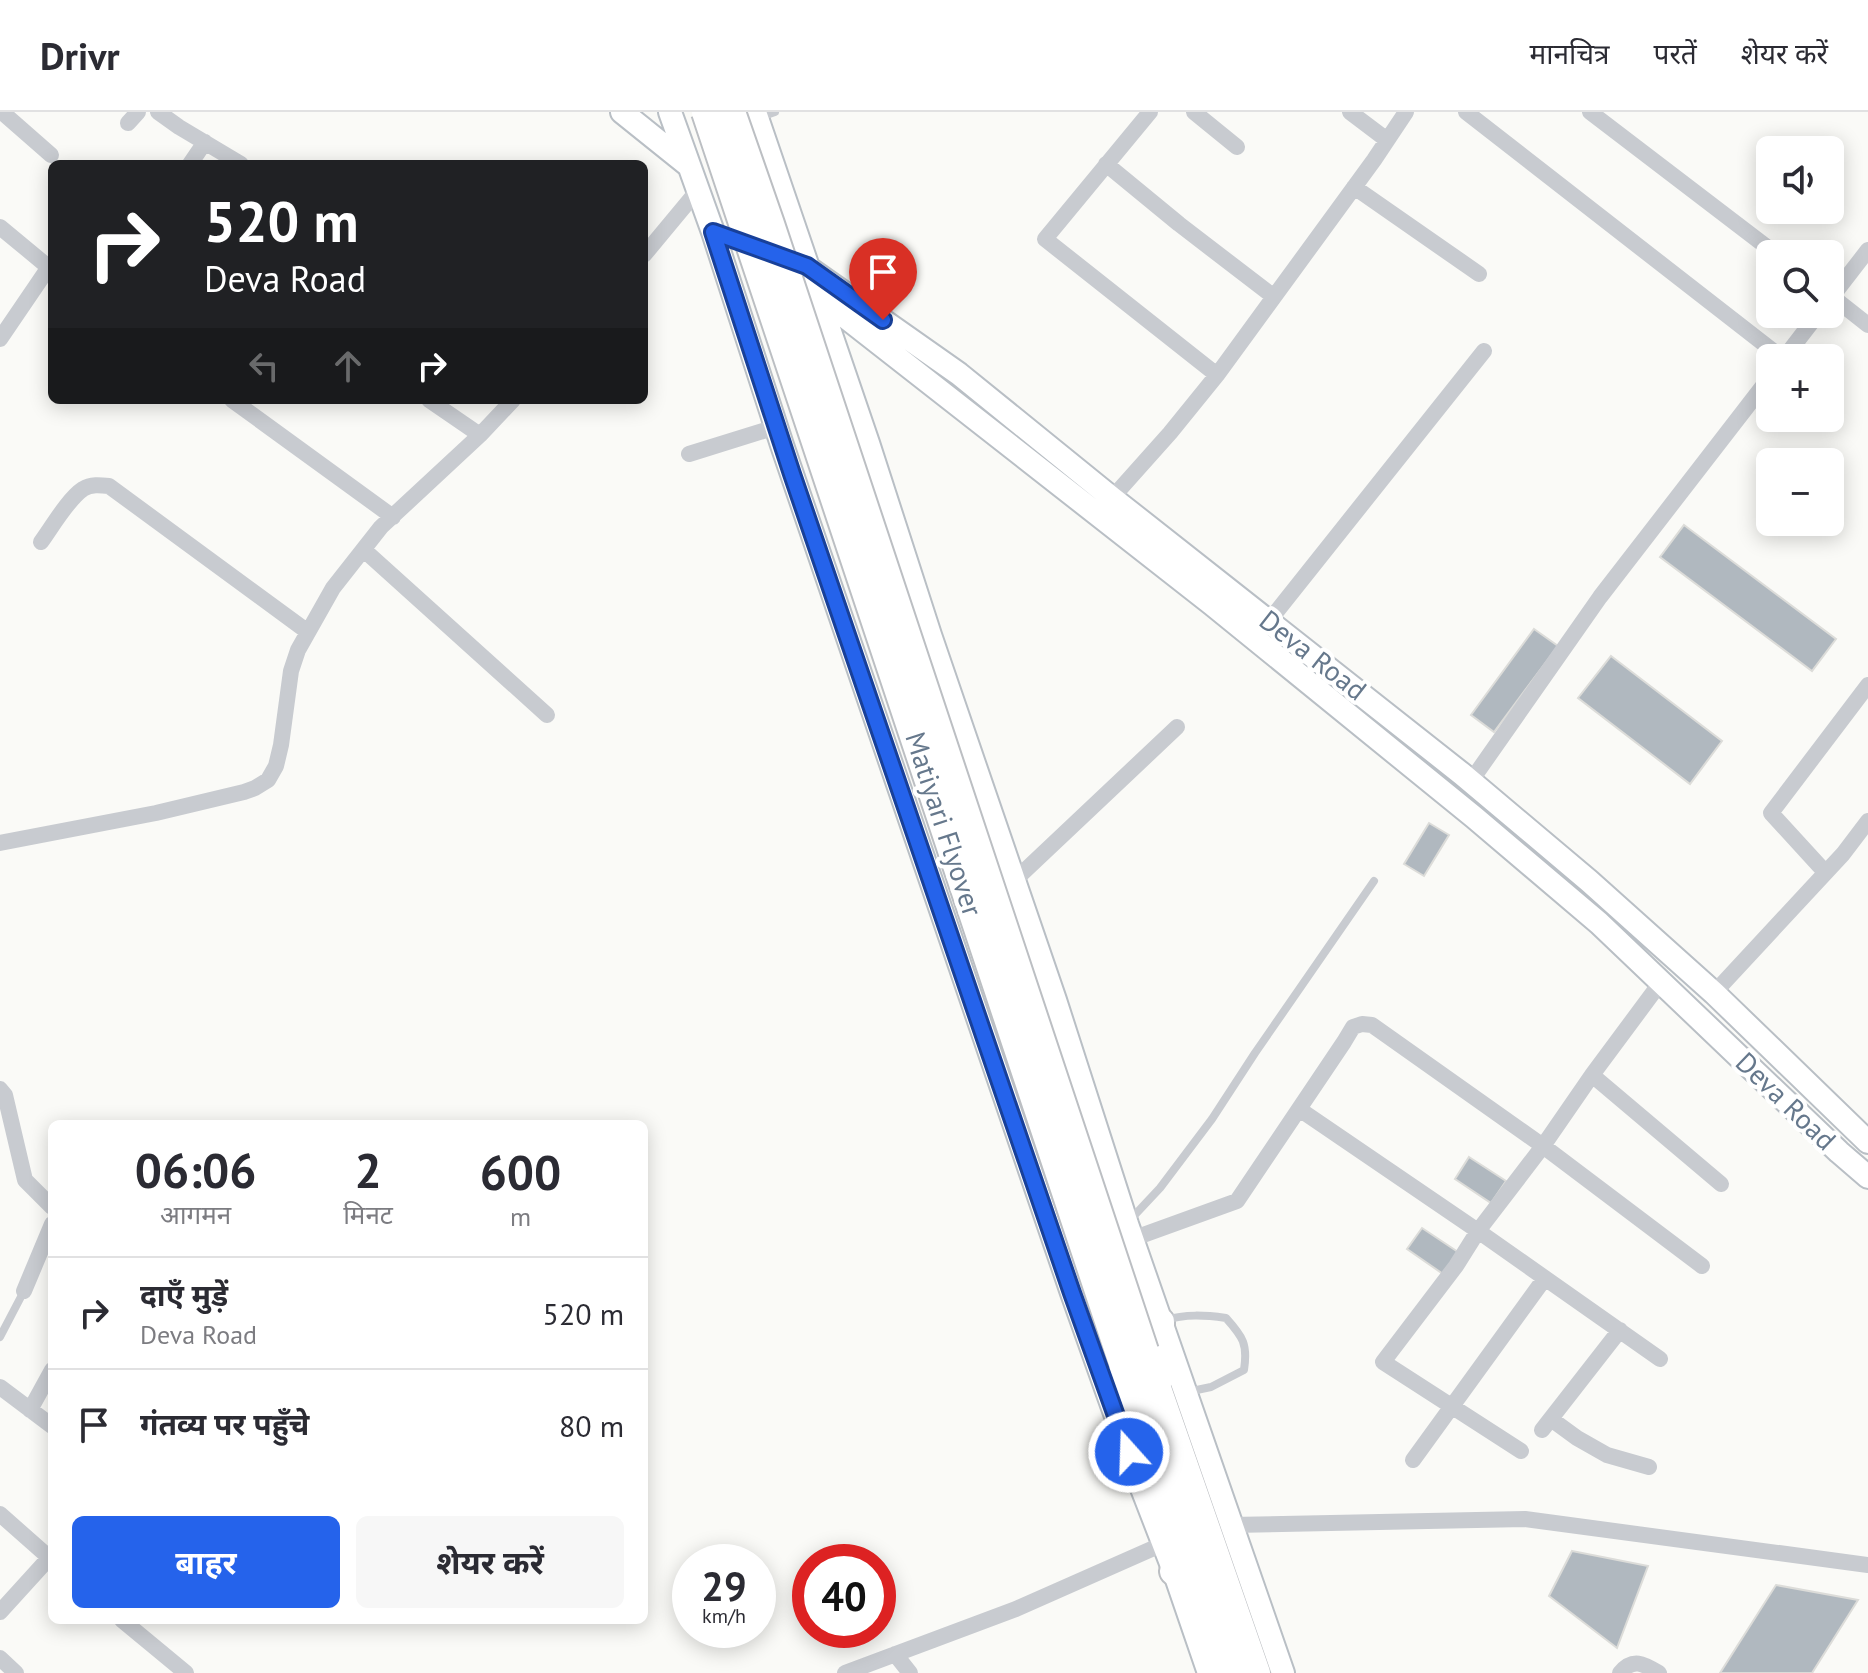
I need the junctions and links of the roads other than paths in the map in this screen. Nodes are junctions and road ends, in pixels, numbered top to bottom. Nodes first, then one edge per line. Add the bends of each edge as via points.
1 (2, 112) edge
2 (158, 112) edge
3 (622, 112) edge
4 (670, 112) edge
5 (706, 112) edge
6 (1150, 112) edge
7 (1194, 112) edge
8 (1350, 112) edge
9 (1406, 112) edge
10 (1466, 112) edge
11 (1590, 112) edge
12 (755, 114) edge
13 (1387, 140) junction
14 (205, 142) junction
15 (1237, 147) dead end
16 (51, 155) dead end
17 (193, 160) edge
18 (234, 160) edge
19 (1106, 164) junction
20 (689, 166) junction
21 (1354, 187) junction
22 (698, 190) junction
23 (0, 227) edge
24 (713, 232) junction
25 (1758, 240) edge
26 (648, 250) edge
27 (1868, 250) edge
28 (723, 262) junction
29 (48, 266) edge
30 (807, 266) junction
31 (48, 271) edge
32 (1479, 274) dead end
33 (1844, 280) edge
34 (1274, 297) junction
35 (818, 299) junction
36 (1844, 307) edge
37 (1868, 325) edge
38 (1807, 328) edge
39 (0, 339) edge
40 (1765, 344) edge
41 (1794, 344) edge
42 (1484, 351) dead end
43 (1217, 375) junction
44 (1756, 395) edge
45 (238, 404) edge
46 (435, 404) edge
47 (509, 404) edge
48 (776, 427) junction
49 (480, 435) junction
50 (689, 454) dead end
51 (1112, 498) junction
52 (393, 517) junction
53 (41, 542) dead end
54 (364, 550) junction
55 (1269, 621) junction
56 (308, 632) junction
57 (1868, 685) edge
58 (547, 715) dead end
59 (1177, 727) dead end
60 (1471, 781) junction
61 (1868, 821) edge
62 (0, 843) edge
63 (1825, 872) junction
64 (1014, 881) junction
65 (1374, 881) dead end
66 (1661, 982) junction
67 (1714, 993) junction
68 (1592, 1075) junction
69 (0, 1089) edge
70 (1299, 1109) junction
71 (1868, 1142) edge
72 (1543, 1146) junction
73 (1868, 1177) edge
74 (1721, 1184) dead end
75 (48, 1203) edge
76 (1478, 1231) junction
77 (1129, 1232) junction
78 (48, 1234) edge
79 (1702, 1266) dead end
80 (1545, 1278) junction
81 (24, 1291) joint
82 (1160, 1322) junction
83 (1620, 1330) junction
84 (0, 1337) edge
85 (1133, 1357) junction
86 (1660, 1359) dead end
87 (48, 1377) edge
88 (0, 1387) edge
89 (1172, 1395) junction
90 (1451, 1406) junction
91 (30, 1410) junction
92 (48, 1423) edge
93 (1521, 1451) dead end
94 (1413, 1460) dead end
95 (1649, 1467) dead end
96 (0, 1514) edge
97 (1231, 1525) junction
98 (1174, 1539) junction
99 (48, 1555) edge
100 (48, 1561) edge
101 (1868, 1565) edge
102 (1174, 1571) junction
103 (1206, 1595) junction
104 (0, 1612) edge
105 (127, 1624) edge
106 (895, 1654) junction
107 (0, 1658) edge
108 (16, 1673) edge
109 (186, 1673) edge
110 (845, 1673) edge
111 (910, 1673) edge
112 (1209, 1673) edge
113 (1233, 1673) edge
114 (1256, 1673) edge
115 (1283, 1673) edge
116 (1620, 1673) edge
117 (1659, 1673) edge

1 - 16 street
2 - 14 street
3 - 20 street
4 - 20 street
5 - 85 highway, Matiyari Flyover, bridge
6 - 19 street
7 - 15 street
8 - 13 street
9 - 13 street
10 - 40 street
11 - 25 street
12 - 30 street
12 - 85 highway, Matiyari Flyover, bridge
13 - 21 street
14 - 17 street
14 - 18 street
19 - 34 street
19 - 43 street via 1045,239
20 - 22 street
21 - 32 street
21 - 34 street
22 - 24 street
22 - 26 street
23 - 29 street
24 - 28 street
24 - 30 street, Deva Road
27 - 33 street
28 - 35 street, Deva Road
28 - 48 street
30 - 35 street
30 - 51 street, Deva Road via 959,374
31 - 39 street
34 - 43 street
35 - 64 street
35 - 66 street, Deva Road via 1451,797
36 - 37 street
38 - 41 street
42 - 55 street
43 - 51 street
44 - 60 street via 1600,597
45 - 52 street
46 - 49 street
47 - 49 street
48 - 50 street
48 - 98 street via 1138,1478
49 - 52 street
51 - 55 street, Deva Road
52 - 54 street
53 - 56 street via 83,489 109,486
54 - 56 street via 333,588
54 - 58 street
55 - 60 street, Deva Road
56 - 62 street via 291,671 281,745 268,780 229,796
57 - 63 street via 1771,813
59 - 64 street
60 - 67 street, Deva Road
61 - 63 street
63 - 67 street
64 - 77 street
65 - 77 lane
66 - 68 street
66 - 73 street, Deva Road
67 - 71 street, Deva Road
68 - 72 street
68 - 74 street
69 - 75 street via 25,1180
70 - 72 street via 1353,1027 1372,1025
70 - 76 street
70 - 77 street via 1237,1201
72 - 76 street
72 - 79 street
76 - 80 street
76 - 90 street via 1383,1362
77 - 82 street
78 - 81 street
80 - 83 street
80 - 90 street
81 - 84 lane
82 - 89 highway
82 - 89 lane via 1178,1316 1226,1318 1243,1337 1244,1370 1211,1387
83 - 86 street
83 - 95 street via 1546,1424 1607,1455
85 - 89 highway, Matiyari Flyover
85 - 98 highway, Matiyari Flyover
87 - 91 street
88 - 91 street
89 - 97 street
89 - 114 highway, Matiyari Flyover
90 - 93 street
90 - 94 street
91 - 92 street
96 - 99 street
97 - 101 street via 1525,1519
97 - 115 street
98 - 102 street
98 - 103 highway, Matiyari Flyover
98 - 106 street via 1016,1609
100 - 104 street
102 - 103 highway
102 - 112 street
103 - 113 highway, Matiyari Flyover
105 - 109 street
106 - 110 street
106 - 111 street
107 - 108 street
116 - 117 street via 1633,1662

